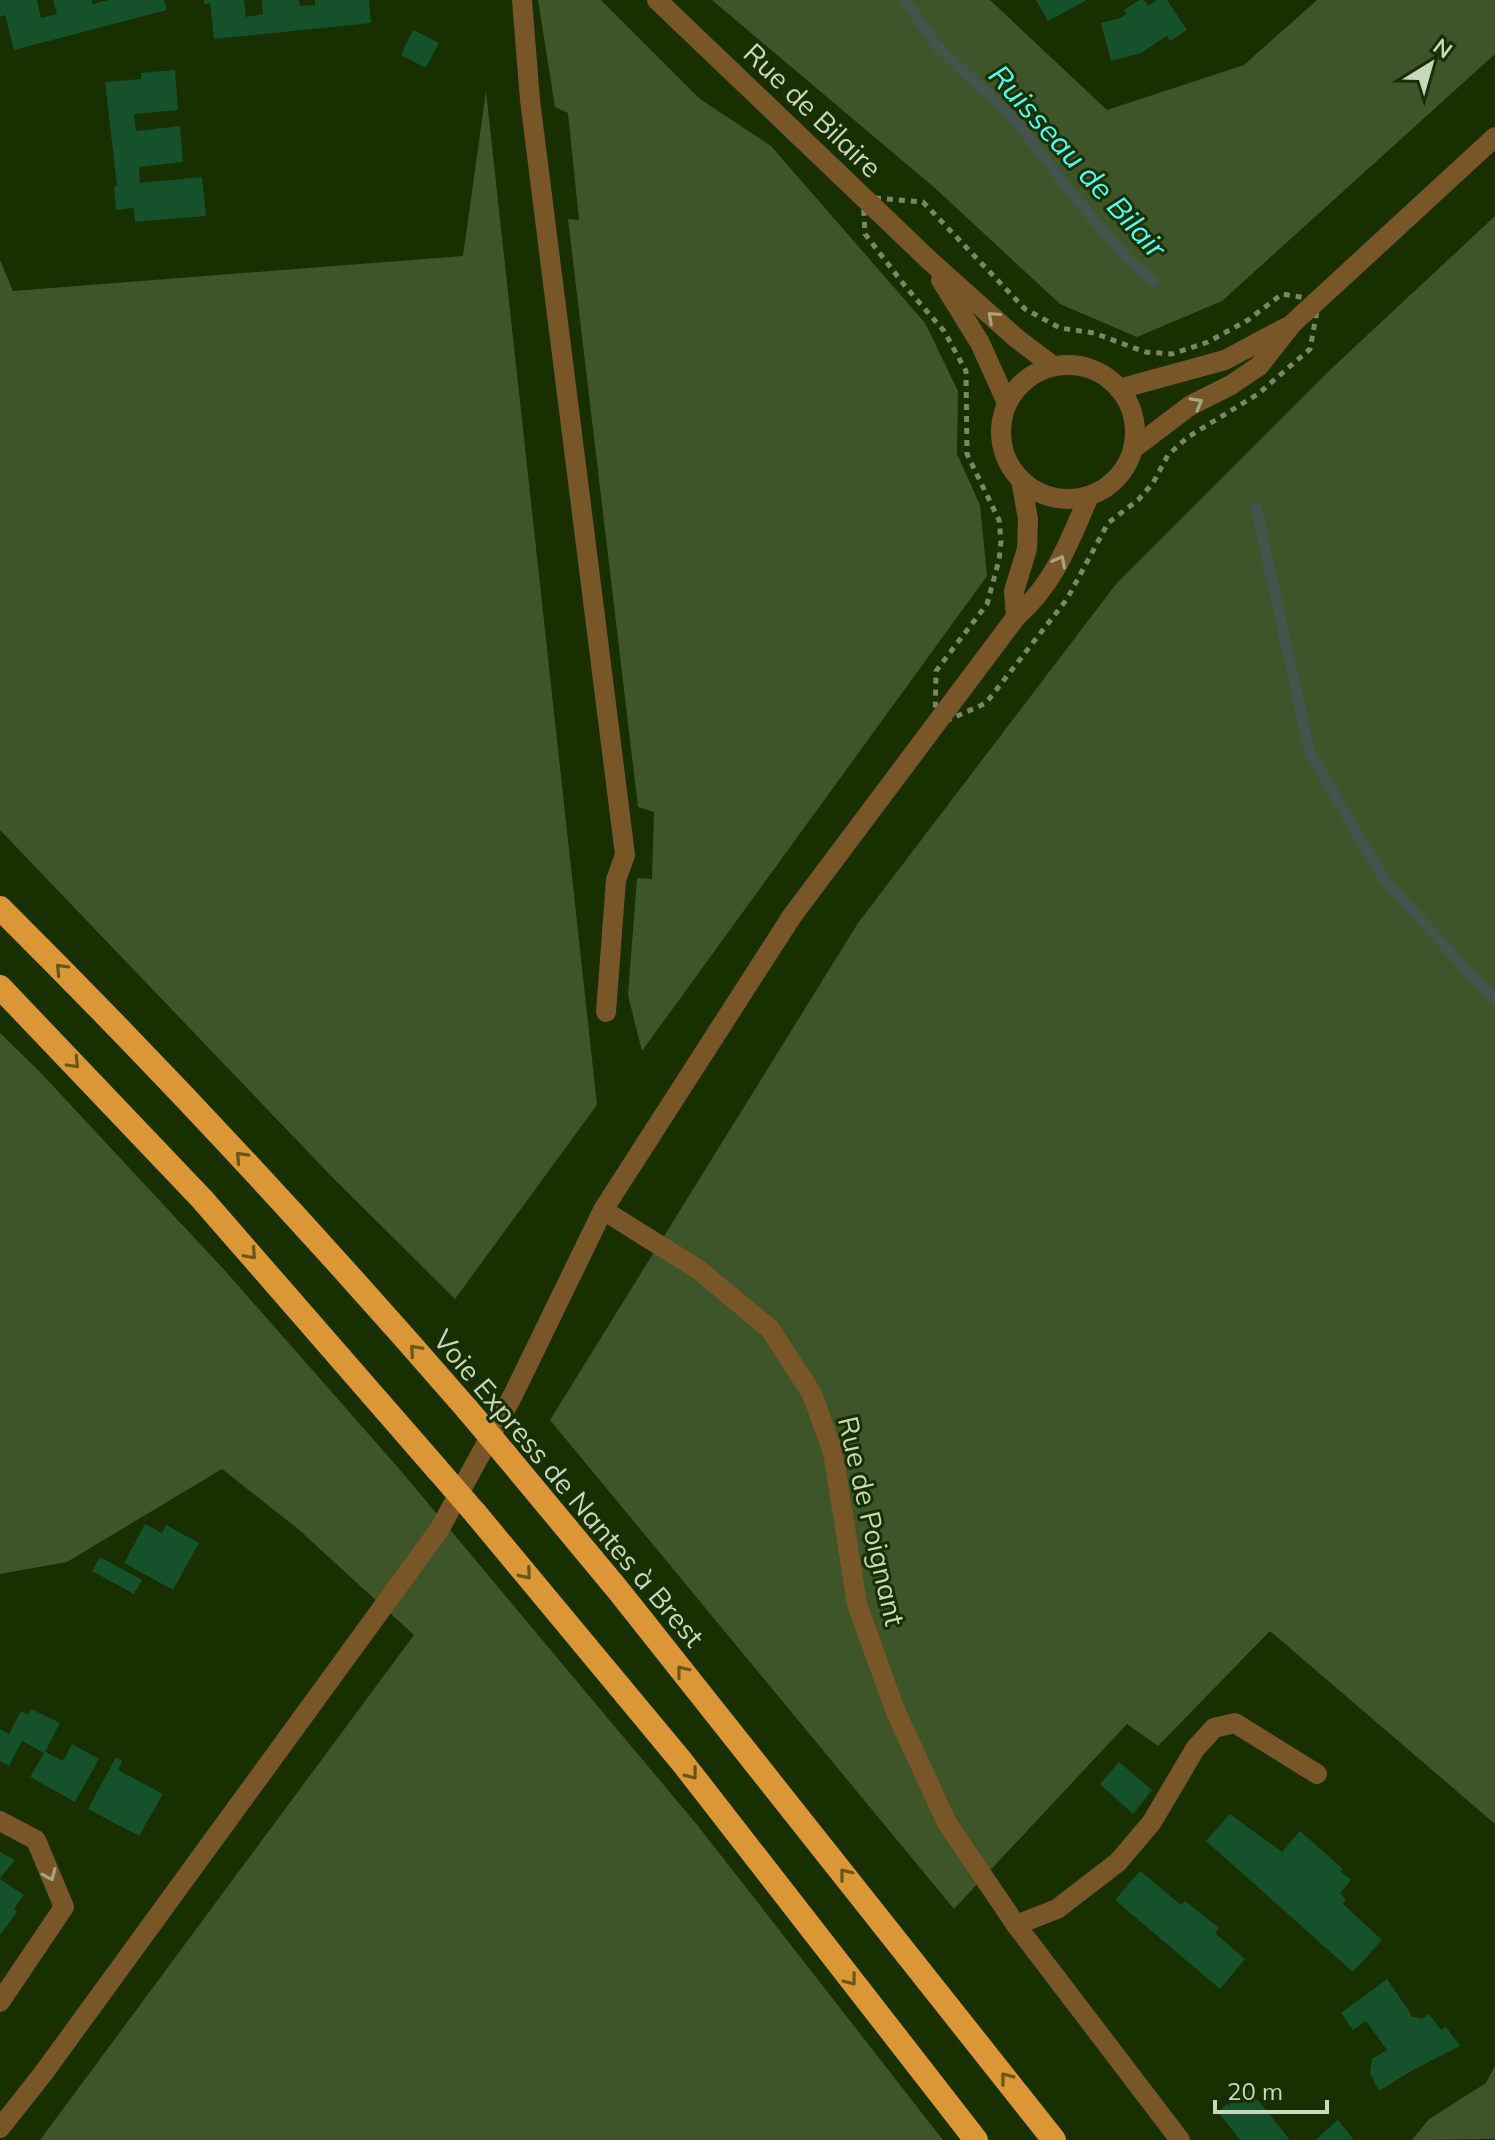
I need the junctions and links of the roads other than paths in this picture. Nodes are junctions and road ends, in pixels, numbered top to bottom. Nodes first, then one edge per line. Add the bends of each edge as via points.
1 (522, 0) edge
2 (657, 0) edge
3 (1495, 137) edge
4 (929, 260) junction
5 (1292, 324) junction
6 (1053, 366) junction
7 (1119, 389) junction
8 (1007, 403) junction
9 (1134, 448) junction
10 (1021, 480) junction
11 (1089, 496) junction
12 (1016, 617) junction
13 (0, 908) edge
14 (0, 987) edge
15 (606, 1012) dead end
16 (603, 1210) junction
17 (1317, 1774) dead end
18 (0, 1821) edge
19 (1016, 1925) junction
20 (0, 2002) edge
21 (0, 2128) edge
22 (976, 2140) edge
23 (1054, 2140) edge
24 (1180, 2140) edge

1 - 15 street via 530,100 625,855 616,880
2 - 4 street, Rue de Bilaire
3 - 5 street
6 -> 4 street, Rue de Bilaire
4 - 8 street, Rue de Bilaire via 980,343
5 - 7 street via 1225,360
9 -> 5 street via 1191,405 1259,366
6 - 7 street via 1089,369
6 - 8 street via 1019,386
7 - 9 street via 1130,407
8 - 10 street via 1002,443
9 - 11 street via 1118,478
10 - 11 street via 1053,497
10 - 12 street via 1027,549 1014,591
12 -> 11 street via 1037,599 1061,561
12 - 16 street via 792,916
23 -> 13 highway, Voie Express de Nantes à Brest, bridge via 467,1409 253,1170
14 -> 22 highway, bridge via 202,1199 476,1514 682,1762
16 - 19 street, Rue de Poignant via 699,1270 770,1329 812,1394 833,1452 857,1604 895,1710 947,1823
16 - 21 street via 513,1395 439,1530
17 - 19 street via 1235,1723 1214,1728 1195,1749 1152,1822 1118,1862 1057,1909
18 -> 20 street via 36,1840 64,1907
19 - 24 street, Rue de Poignant

